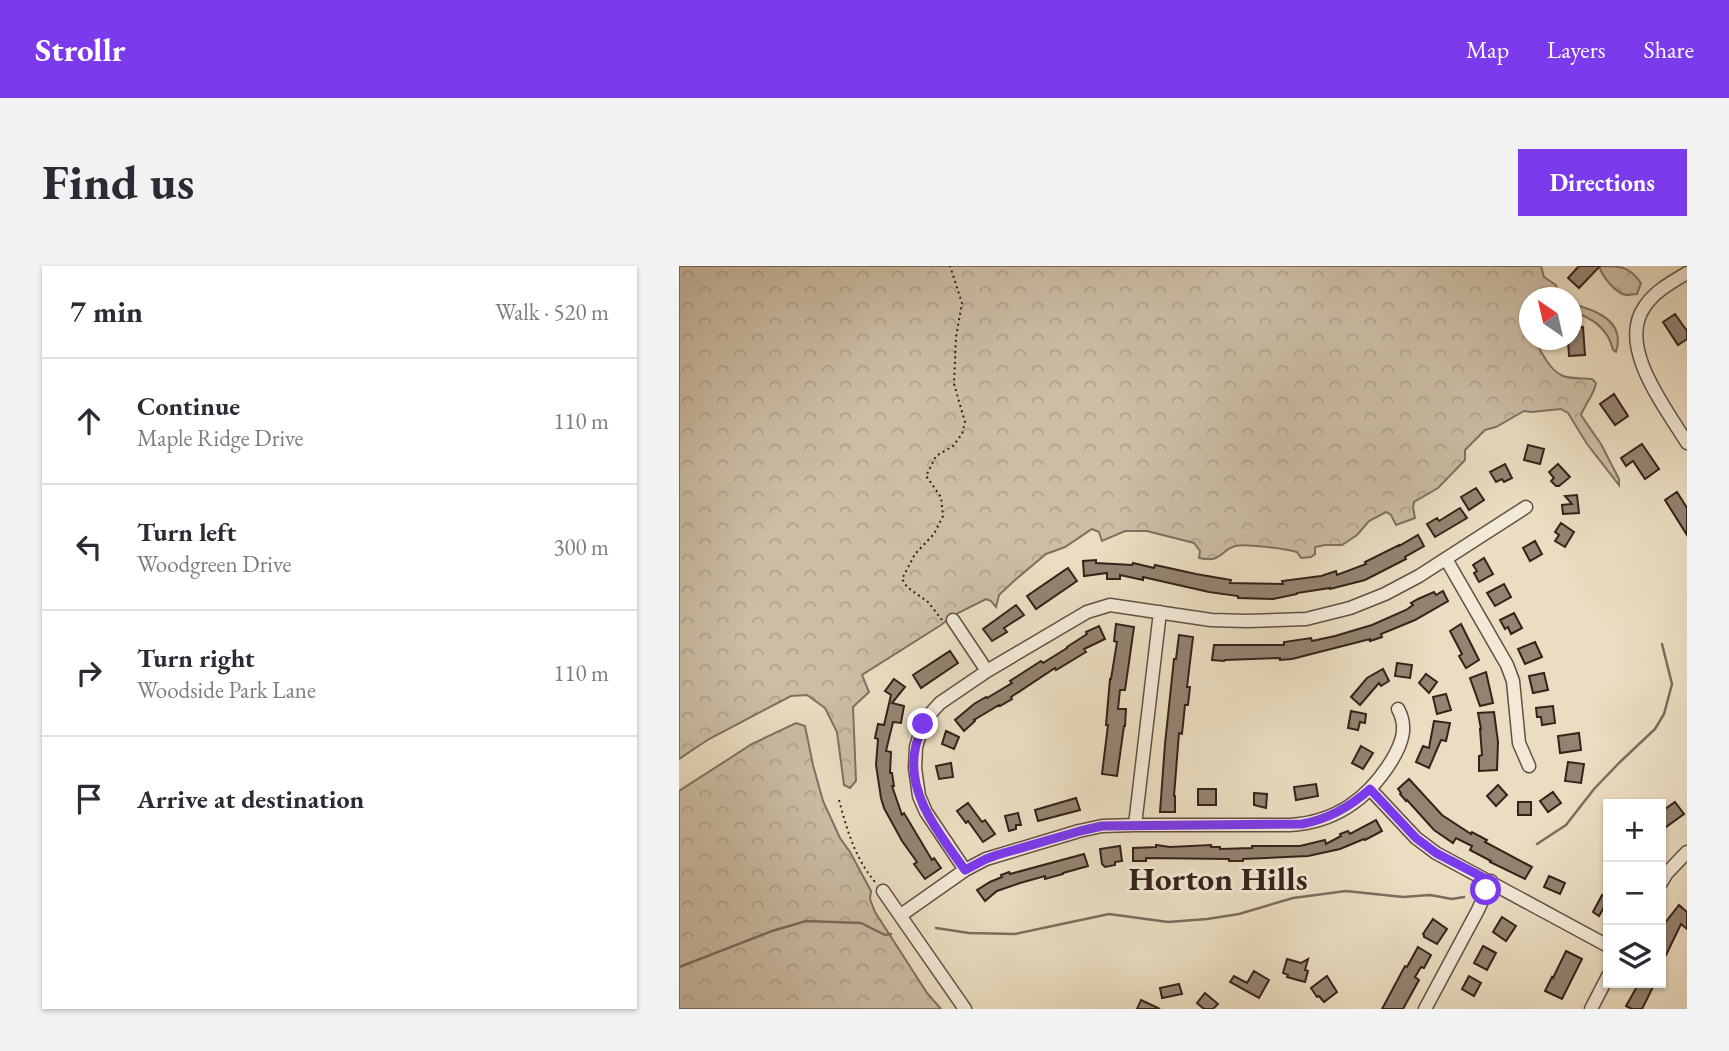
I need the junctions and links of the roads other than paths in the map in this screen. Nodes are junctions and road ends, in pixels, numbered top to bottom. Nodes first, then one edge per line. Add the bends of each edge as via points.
1 (1687, 273) edge
2 (1687, 443) edge
3 (1526, 508) dead end
4 (1446, 559) junction
5 (1160, 612) junction
6 (949, 622) road end
7 (987, 671) junction
8 (1398, 709) dead end
9 (1528, 765) dead end
10 (1370, 789) junction
11 (1135, 825) junction
12 (1687, 852) edge
13 (965, 870) junction
14 (1666, 875) edge
15 (1490, 881) junction
16 (883, 891) road end
17 (901, 915) junction
18 (1603, 943) edge
19 (1603, 986) edge
20 (965, 1009) edge
21 (1425, 1009) edge
22 (1591, 1009) edge

1 - 2 street via 1664,286 1645,305 1636,333 1648,378
3 - 4 street
4 - 5 street via 1385,594 1305,619 1211,620
4 - 9 street via 1507,664 1519,743
5 - 7 street via 1110,605 1087,612
5 - 11 street
6 - 7 street
7 - 13 street via 940,703 923,724 916,747 919,796
8 - 10 street via 1403,718 1398,751
10 - 11 street via 1328,817 1302,824
10 - 15 street via 1416,838
11 - 13 street via 1080,831 986,859
12 - 14 street
13 - 17 street
15 - 18 street
15 - 21 street
16 - 17 street
17 - 20 street
19 - 22 street

